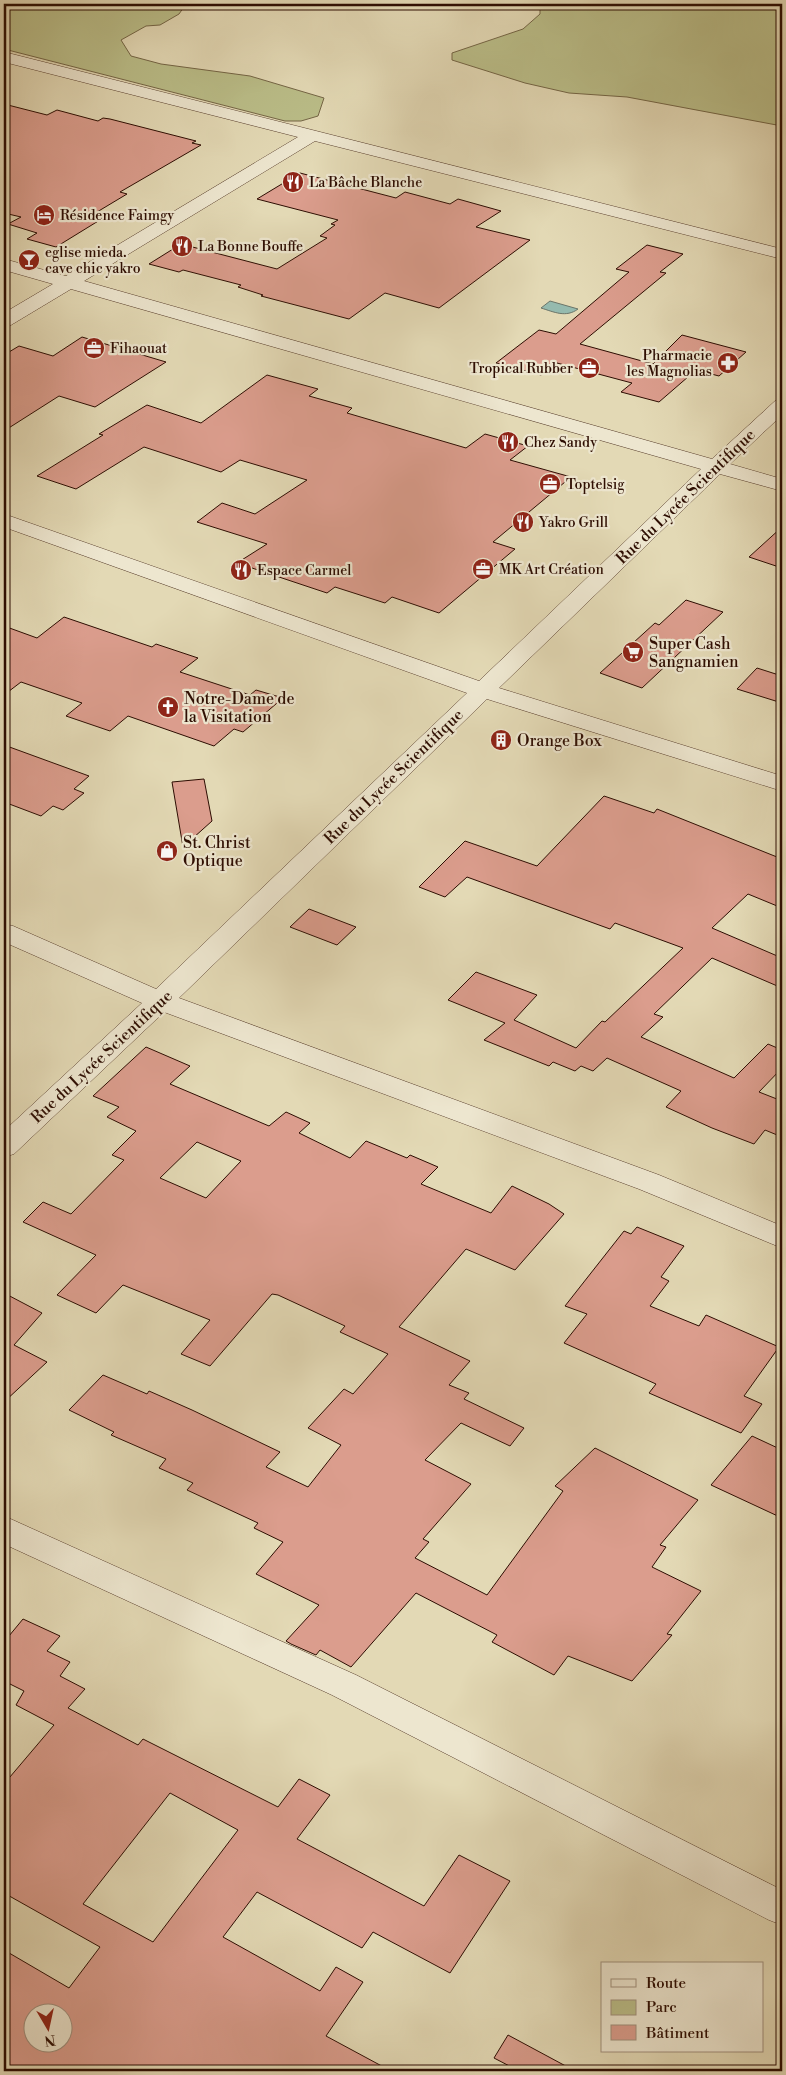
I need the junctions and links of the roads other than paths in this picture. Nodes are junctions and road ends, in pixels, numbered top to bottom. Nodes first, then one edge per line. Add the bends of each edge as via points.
1 (4, 57) edge
2 (313, 135) junction
3 (782, 254) edge
4 (4, 264) edge
5 (69, 283) junction
6 (4, 321) edge
7 (782, 405) edge
8 (716, 466) junction
9 (782, 485) edge
10 (4, 520) edge
11 (481, 690) junction
12 (782, 784) edge
13 (4, 932) edge
14 (160, 1001) junction
15 (4, 1146) edge
16 (782, 1238) edge
17 (4, 1529) edge
18 (782, 1908) edge

1 - 2 street
2 - 3 street
2 - 5 street
4 - 5 street
5 - 6 street
5 - 8 street
7 - 8 street, Rue du Lycée Scientifique
8 - 9 street
8 - 11 street, Rue du Lycée Scientifique
10 - 11 street
11 - 12 street
11 - 14 street, Rue du Lycée Scientifique
13 - 14 street
14 - 15 street, Rue du Lycée Scientifique
14 - 16 street via 649,1182
17 - 18 street via 344,1685

